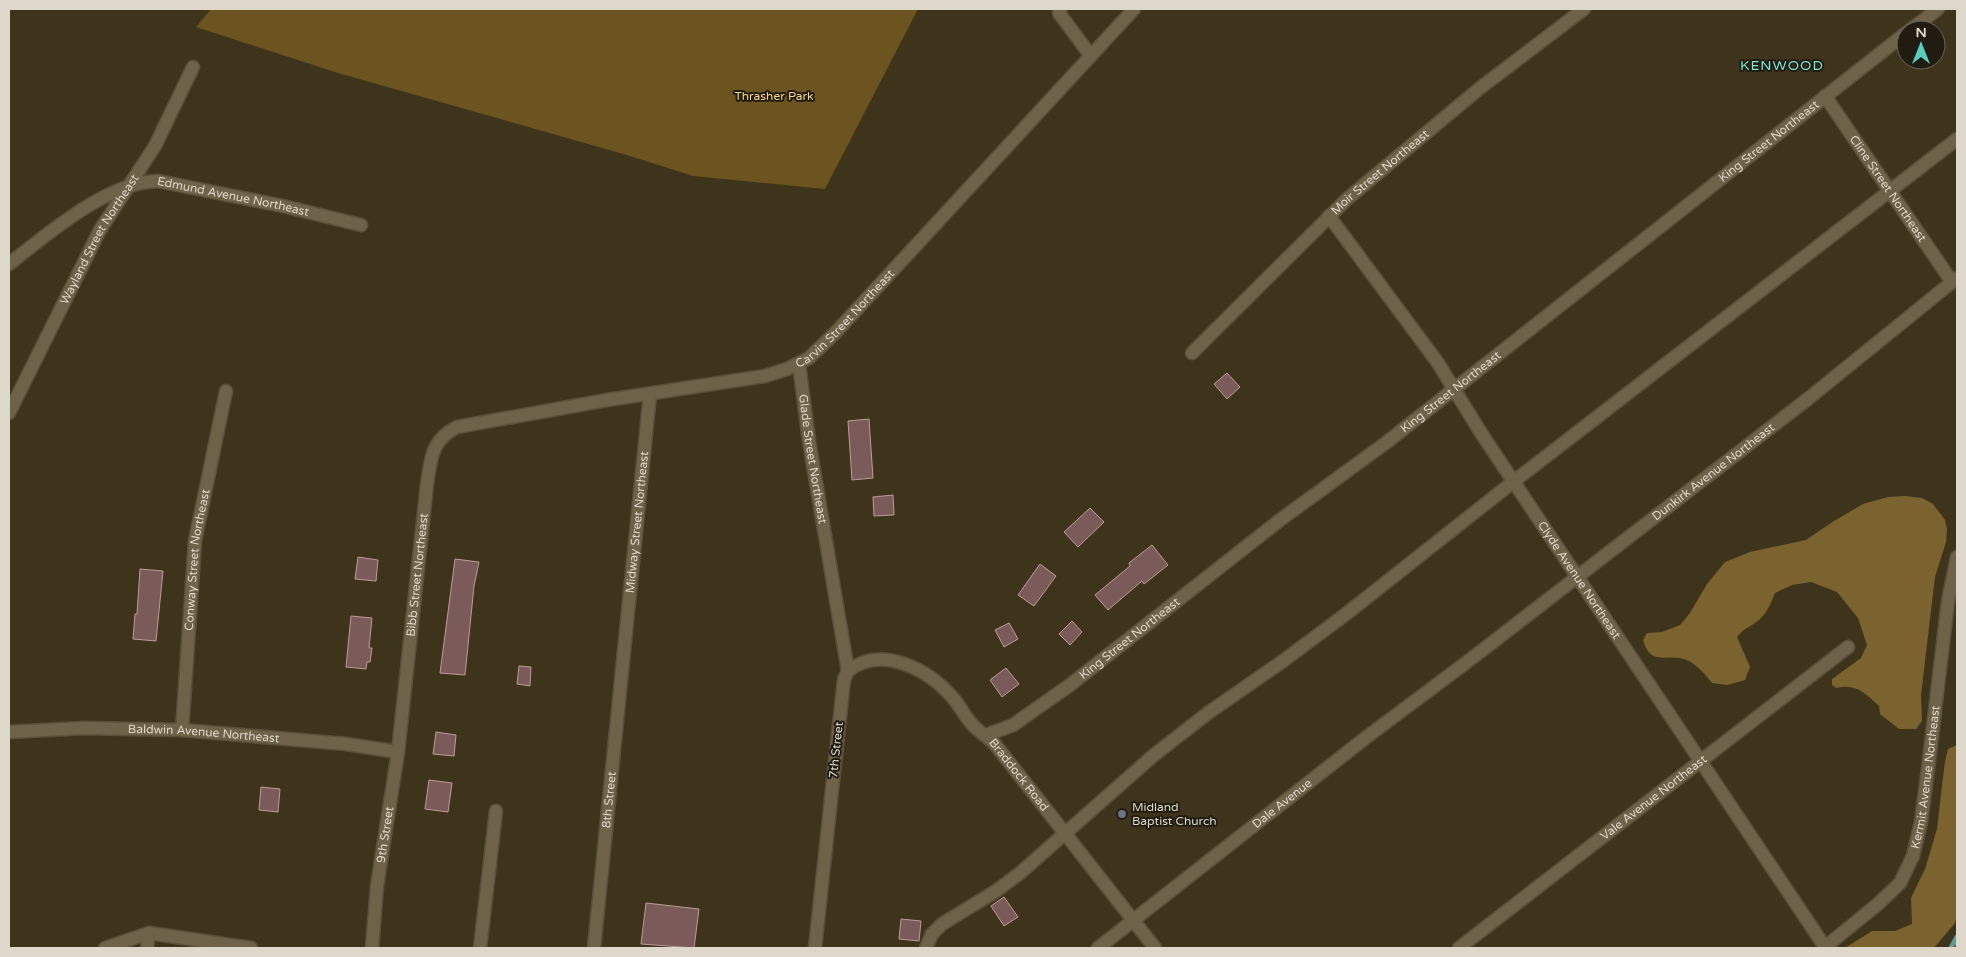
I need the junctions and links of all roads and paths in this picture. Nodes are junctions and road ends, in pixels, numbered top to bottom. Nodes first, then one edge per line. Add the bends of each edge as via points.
1 (1060, 9) edge
2 (1134, 9) edge
3 (1584, 9) edge
4 (1938, 9) edge
5 (1923, 20) edge
6 (1896, 41) edge
7 (1091, 56) junction
8 (193, 66) dead end
9 (1825, 96) junction
10 (1957, 139) edge
11 (132, 184) junction
12 (1890, 192) junction
13 (1329, 216) junction
14 (361, 224) dead end
15 (9, 264) edge
16 (1955, 280) edge
17 (1192, 353) dead end
18 (799, 364) junction
19 (1453, 390) junction
20 (226, 391) dead end
21 (650, 394) junction
22 (9, 412) edge
23 (446, 432) joint
24 (1514, 482) junction
25 (829, 554) joint
26 (1956, 562) edge
27 (1578, 576) junction
28 (1848, 647) dead end
29 (625, 652) joint
30 (1467, 662) joint
31 (848, 671) junction
32 (400, 722) joint
33 (182, 730) junction
34 (9, 732) edge
35 (986, 735) junction
36 (398, 752) junction
37 (1700, 762) junction
38 (496, 811) dead end
39 (1066, 834) junction
40 (1133, 921) junction
41 (149, 932) junction
42 (1957, 944) edge
43 (105, 948) edge
44 (147, 948) edge
45 (251, 948) edge
46 (372, 948) edge
47 (480, 948) edge
48 (594, 948) edge
49 (815, 948) edge
50 (926, 948) edge
51 (1098, 948) edge
52 (1155, 948) edge
53 (1459, 948) edge
54 (1824, 948) edge
55 (1954, 948) edge

1 - 7 street via 1059,13
2 - 7 street, Carvin Street Northeast
3 - 13 street, Moir Street Northeast via 1480,88
4 - 5 street
6 - 9 street, King Street Northeast
7 - 18 street, Carvin Street Northeast via 836,332
8 - 11 street, Wayland Street Northeast via 155,146
9 - 12 street, Cline Street Northeast
9 - 19 street, King Street Northeast
10 - 12 street
11 - 14 street, Edmund Avenue Northeast via 158,180
11 - 15 street, Edmund Avenue Northeast via 100,199
11 - 22 street, Wayland Street Northeast via 100,230
12 - 16 street, Cline Street Northeast
12 - 24 street
13 - 17 street, Moir Street Northeast
13 - 19 street, Clyde Avenue Northeast via 1438,363
16 - 27 street, Dunkirk Avenue Northeast via 1809,398
18 - 21 street, Carvin Street Northeast via 764,376
18 - 25 street, Glade Street Northeast
19 - 24 street, Clyde Avenue Northeast
19 - 35 street, King Street Northeast via 1388,442 1280,520 1070,685 1013,725
20 - 33 street, Conway Street Northeast via 195,541
21 - 23 street, Carvin Street Northeast via 456,427
21 - 29 street, Midway Street Northeast
23 - 32 street, Bibb Street Northeast via 433,452 426,484
24 - 27 street, Clyde Avenue Northeast
24 - 39 street via 1346,614 1154,755
25 - 31 street, 7th Street
26 - 54 street, Kermit Avenue Northeast via 1948,601 1921,822 1913,856 1900,883
27 - 30 street, Dunkirk Avenue Northeast
27 - 37 street, Clyde Avenue Northeast
28 - 37 street, Vale Avenue Northeast
29 - 48 street, 8th Street
30 - 40 street, Dale Avenue
31 - 35 street, Braddock Road via 870,660 885,659 918,670 953,698 972,725
31 - 49 street, 7th Street via 844,679 838,728
32 - 36 street, 9th Street
33 - 34 street, Baldwin Avenue Northeast via 84,728
33 - 36 street, Baldwin Avenue Northeast via 346,744
35 - 39 street, Braddock Road
36 - 46 street, 9th Street via 377,886
37 - 53 street, Vale Avenue Northeast
37 - 54 street, Clyde Avenue Northeast
38 - 47 street
39 - 40 street, Braddock Road
39 - 50 street via 996,891 942,924 932,934
40 - 51 street, Dale Avenue
40 - 52 street, Braddock Road
41 - 43 street
41 - 44 street
41 - 45 street
42 - 55 path

